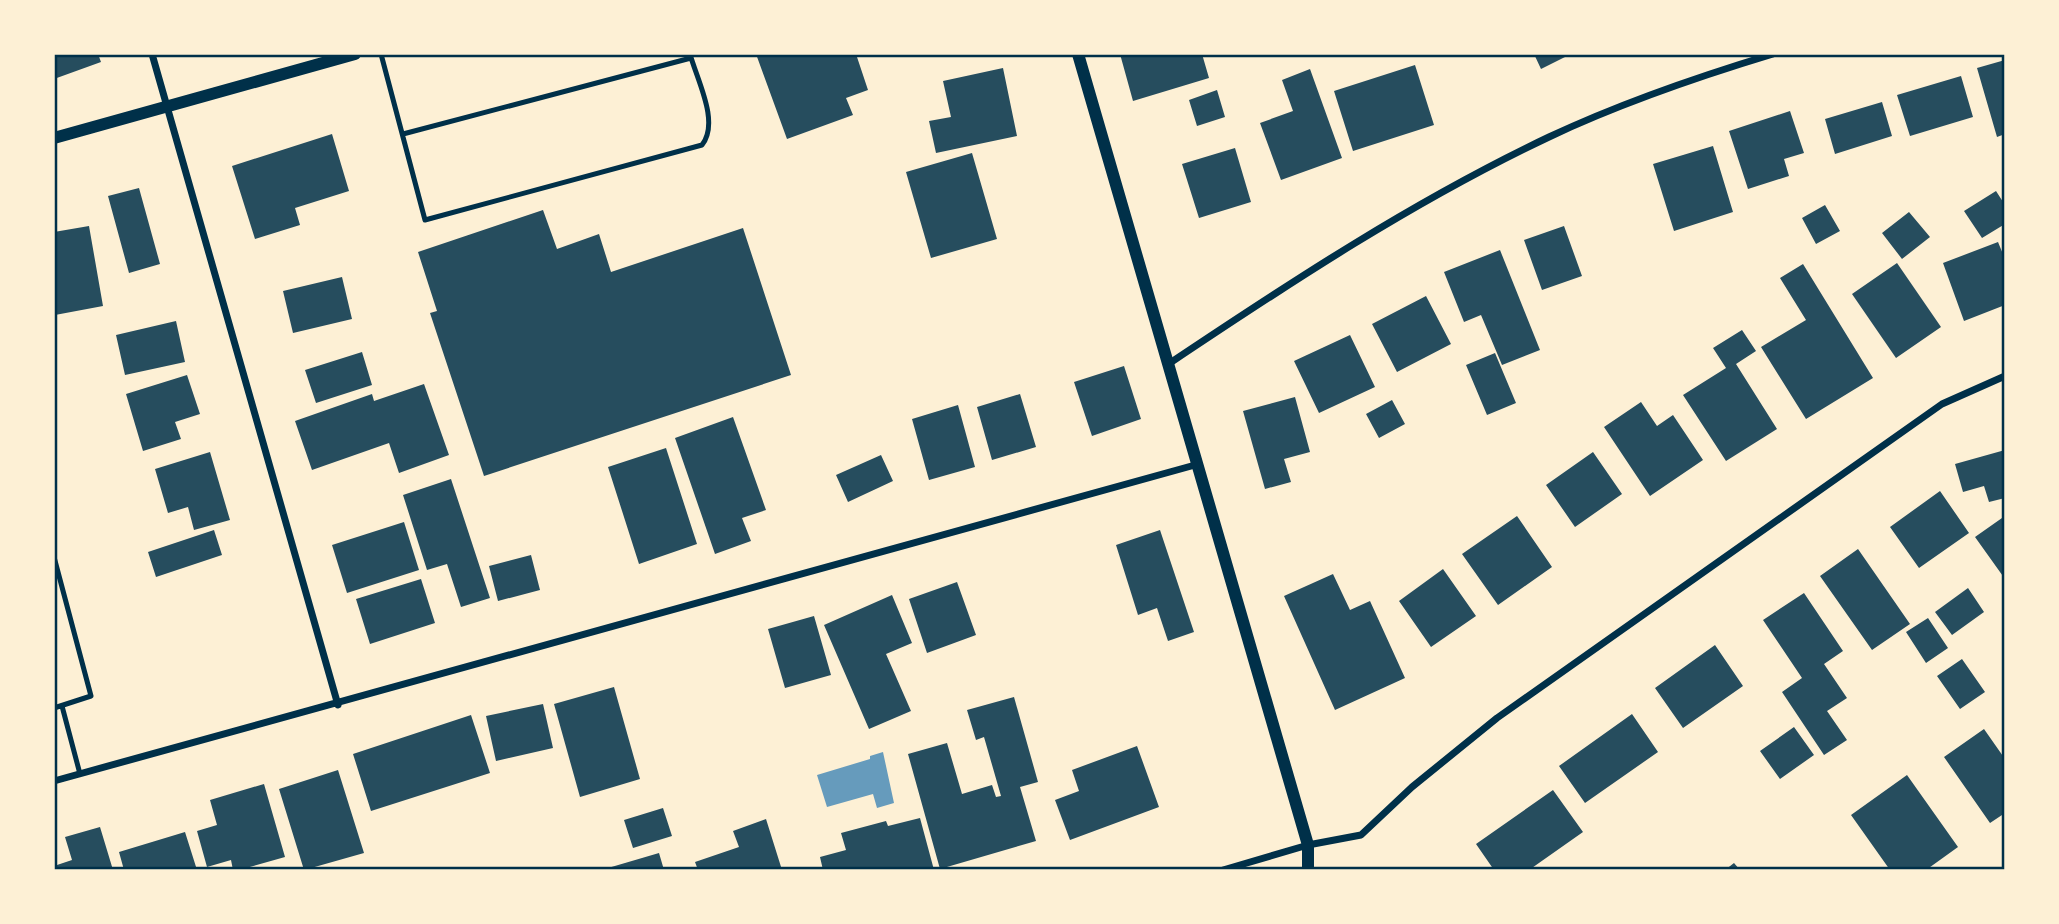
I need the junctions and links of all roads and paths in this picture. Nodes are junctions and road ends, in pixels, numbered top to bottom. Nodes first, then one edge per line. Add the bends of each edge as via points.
1 (152, 54) edge
2 (355, 54) edge
3 (381, 54) edge
4 (1079, 54) edge
5 (1773, 54) edge
6 (690, 56) edge
7 (167, 106) junction
8 (402, 134) junction
9 (54, 138) edge
10 (1167, 365) junction
11 (2005, 376) edge
12 (1195, 465) junction
13 (54, 557) edge
14 (338, 705) junction
15 (62, 706) junction
16 (54, 708) edge
17 (80, 774) junction
18 (54, 781) edge
19 (1308, 845) junction
20 (1223, 870) edge
21 (1308, 870) edge

1 - 7 street
2 - 7 street
3 - 8 lane
4 - 10 street
5 - 10 street via 1637,100 1456,184 1310,269
6 - 8 lane
6 - 8 lane via 710,123 710,135 702,145 425,220
7 - 9 street
7 - 14 street
10 - 12 street
11 - 19 street via 1932,410 1520,702 1412,787 1361,835
12 - 14 street
12 - 19 street
13 - 15 lane via 91,696
14 - 17 street
15 - 16 lane
15 - 17 lane
17 - 18 street
19 - 20 street
19 - 21 street

